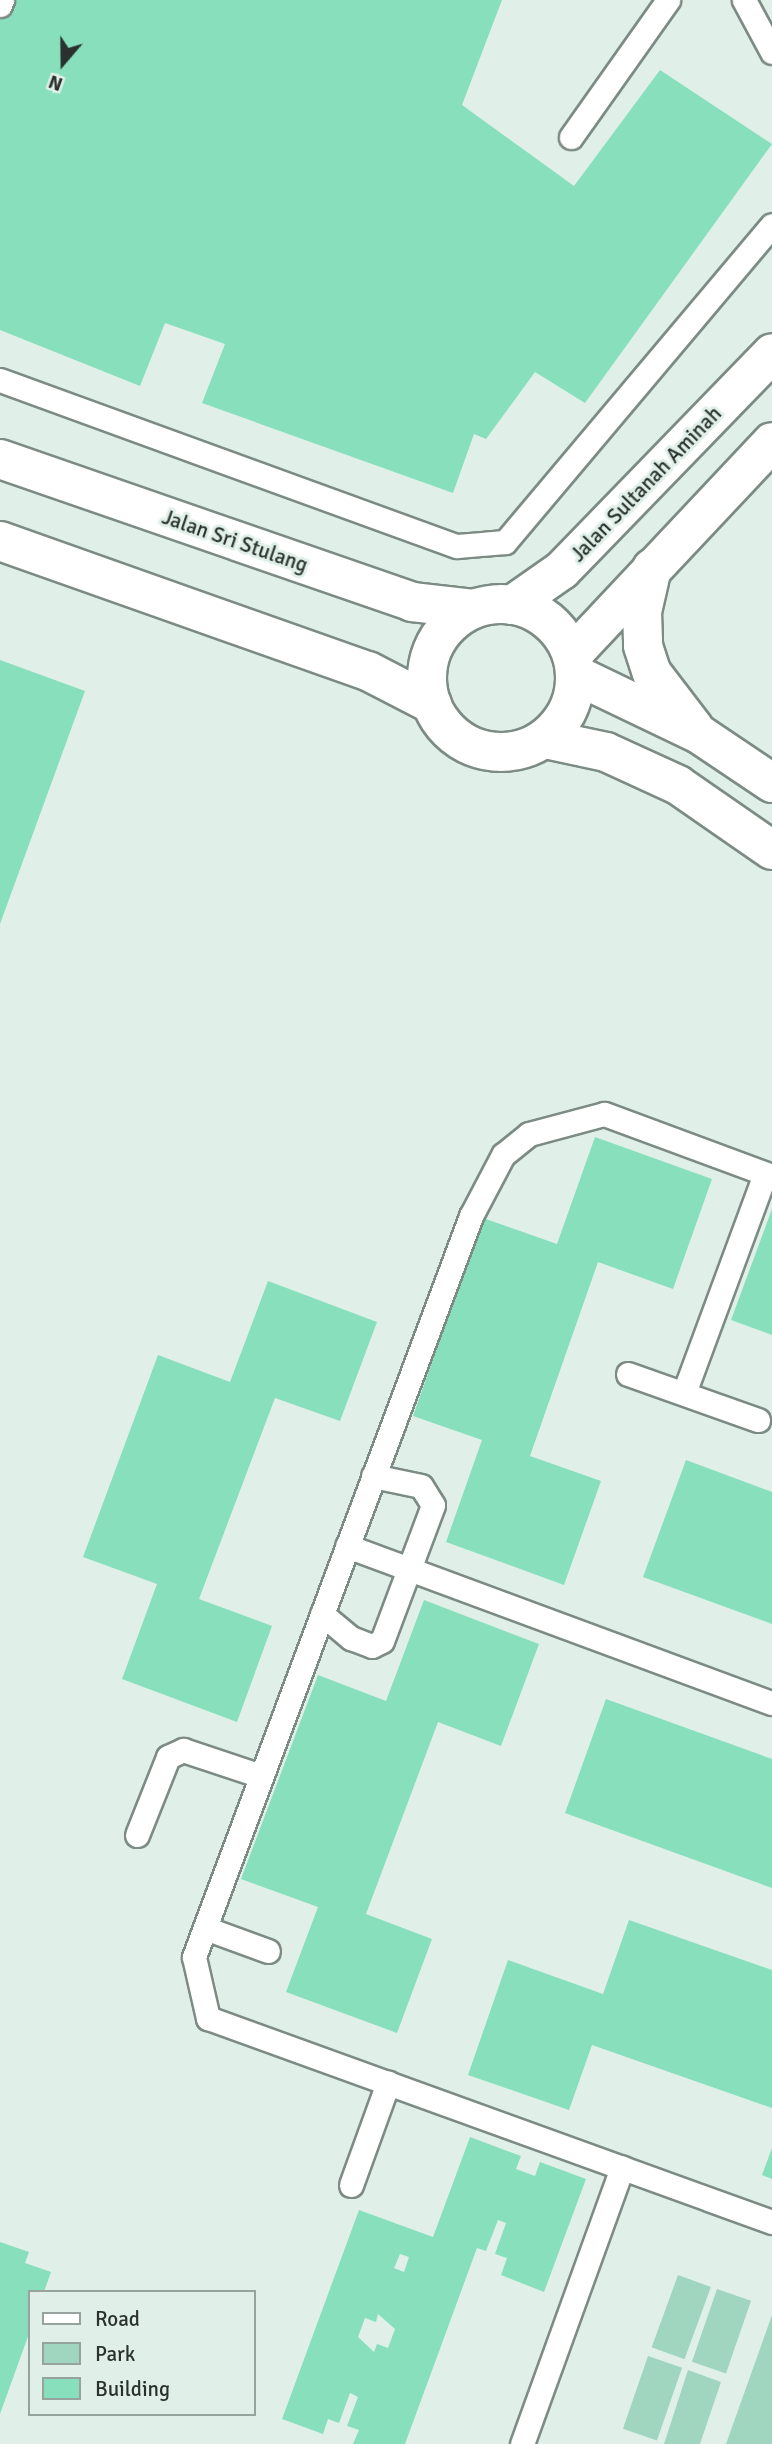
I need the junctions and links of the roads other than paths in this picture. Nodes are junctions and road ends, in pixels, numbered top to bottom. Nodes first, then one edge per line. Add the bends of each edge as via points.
1 (668, 0) edge
2 (744, 0) edge
3 (772, 52) edge
4 (571, 137) dead end
5 (772, 225) edge
6 (772, 353) edge
7 (0, 380) edge
8 (772, 442) edge
9 (0, 459) edge
10 (0, 541) edge
11 (652, 569) junction
12 (512, 605) junction
13 (474, 609) junction
14 (574, 665) junction
15 (432, 704) junction
16 (699, 734) junction
17 (545, 739) junction
18 (772, 783) edge
19 (772, 850) edge
20 (769, 1175) edge
21 (628, 1374) dead end
22 (684, 1393) junction
23 (758, 1420) dead end
24 (373, 1476) junction
25 (347, 1546) junction
26 (409, 1569) junction
27 (322, 1614) junction
28 (772, 1703) edge
29 (261, 1776) junction
30 (137, 1835) dead end
31 (205, 1928) junction
32 (268, 1951) dead end
33 (388, 2084) junction
34 (622, 2168) junction
35 (352, 2185) dead end
36 (772, 2222) edge
37 (522, 2444) edge

1 - 4 lane
2 - 3 lane
5 - 7 lane via 505,541 457,546
6 - 12 street, Jalan Sultanah Aminah via 562,570
8 - 11 street
9 - 13 street, Jalan Sri Stulang via 412,602
10 - 15 street via 368,671
11 - 14 street
11 - 16 street via 642,612 643,646 652,673
12 - 13 street
12 - 14 street via 549,621
13 - 15 street via 457,618 433,648
14 - 16 street
14 - 17 street via 569,711
15 - 17 street via 449,731 476,748 512,752
16 - 18 street
17 - 19 street via 606,752 678,785
20 - 22 lane
20 - 24 lane via 604,1114 529,1134 503,1155 471,1216
21 - 22 lane
22 - 23 lane
24 - 25 lane
24 - 26 lane via 421,1486 433,1505
25 - 26 lane
25 - 27 lane
26 - 27 lane via 382,1641 372,1646 351,1638
26 - 28 lane
27 - 29 lane
29 - 30 lane via 183,1750 168,1757
29 - 31 lane
31 - 32 lane
31 - 33 lane via 194,1957 208,2018
33 - 34 lane
33 - 35 lane
34 - 36 lane
34 - 37 lane

